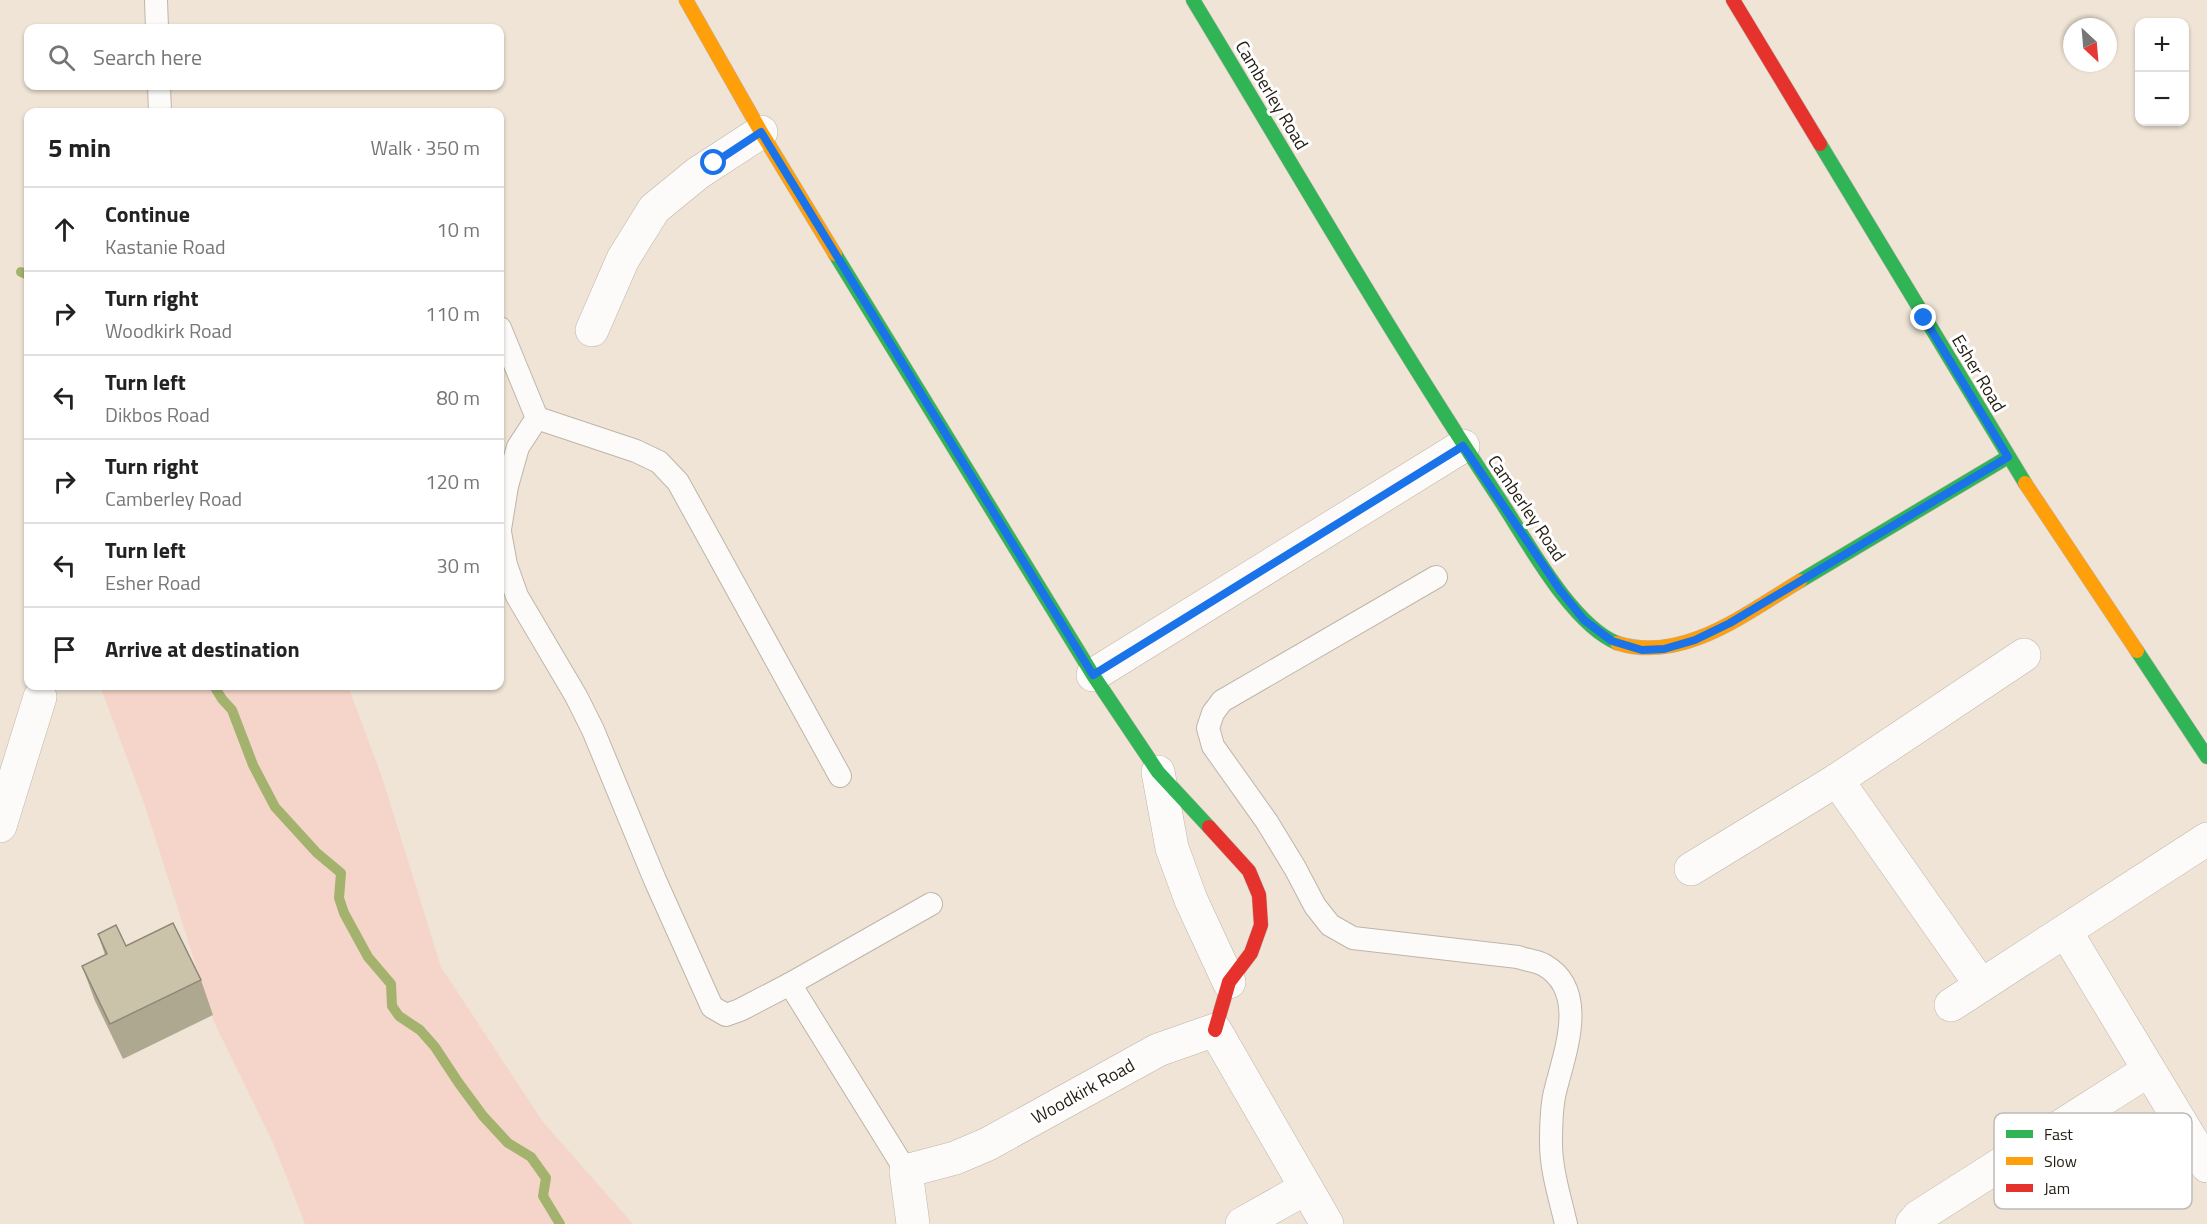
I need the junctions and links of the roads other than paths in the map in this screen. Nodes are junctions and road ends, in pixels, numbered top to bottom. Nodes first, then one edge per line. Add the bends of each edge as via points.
1 (156, 0) edge
2 (686, 0) edge
3 (1193, 0) edge
4 (1733, 0) edge
5 (157, 24) edge
6 (159, 90) edge
7 (160, 108) edge
8 (761, 132) junction
9 (592, 330) dead end
10 (504, 338) edge
11 (537, 418) junction
12 (1463, 446) junction
13 (2008, 457) junction
14 (504, 505) edge
15 (504, 554) edge
16 (1436, 577) dead end
17 (2024, 655) dead end
18 (1093, 675) junction
19 (40, 698) dead end
20 (2207, 757) edge
21 (1158, 772) junction
22 (840, 776) dead end
23 (1837, 780) junction
24 (0, 826) edge
25 (2207, 839) edge
26 (1691, 869) dead end
27 (931, 904) dead end
28 (2066, 932) junction
29 (1229, 982) junction
30 (790, 984) junction
31 (1981, 985) junction
32 (1951, 1005) dead end
33 (1215, 1030) junction
34 (2149, 1070) junction
35 (2081, 1113) edge
36 (2175, 1113) edge
37 (2192, 1141) edge
38 (2207, 1166) edge
39 (1994, 1169) edge
40 (906, 1171) junction
41 (1306, 1188) junction
42 (912, 1224) edge
43 (1242, 1224) edge
44 (1327, 1224) edge
45 (1566, 1224) edge
46 (1912, 1224) edge

1 - 5 lane
2 - 8 street
3 - 12 street, Camberley Road
4 - 13 street, Esher Road
6 - 7 lane
8 - 9 street via 698,173 654,209 623,259
8 - 18 street
10 - 11 lane
11 - 14 lane via 518,447
11 - 22 lane via 636,451 659,462 678,482
12 - 13 street, Camberley Road via 1584,620 1612,641 1642,650 1664,649 1695,640 1730,623
12 - 18 street
13 - 20 street, Esher Road
15 - 30 lane via 518,596 593,730 712,1007 726,1015
16 - 45 lane via 1222,701 1208,728 1213,746 1267,822 1330,925 1353,938 1518,957 1544,965 1561,979 1568,993 1571,1019 1567,1051 1554,1095 1551,1145
17 - 23 street
18 - 21 street
19 - 24 street
21 - 29 street via 1172,848
21 - 29 street via 1249,871 1259,895 1261,925 1251,953
23 - 26 street
23 - 31 street
25 - 28 street
27 - 30 lane
28 - 31 street
28 - 34 street
29 - 33 street
30 - 40 lane
31 - 32 street
33 - 40 street, Woodkirk Road via 1158,1050 988,1144
33 - 41 street
34 - 35 street
34 - 36 street
37 - 38 street
39 - 46 street
40 - 42 street
41 - 43 street
41 - 44 street

